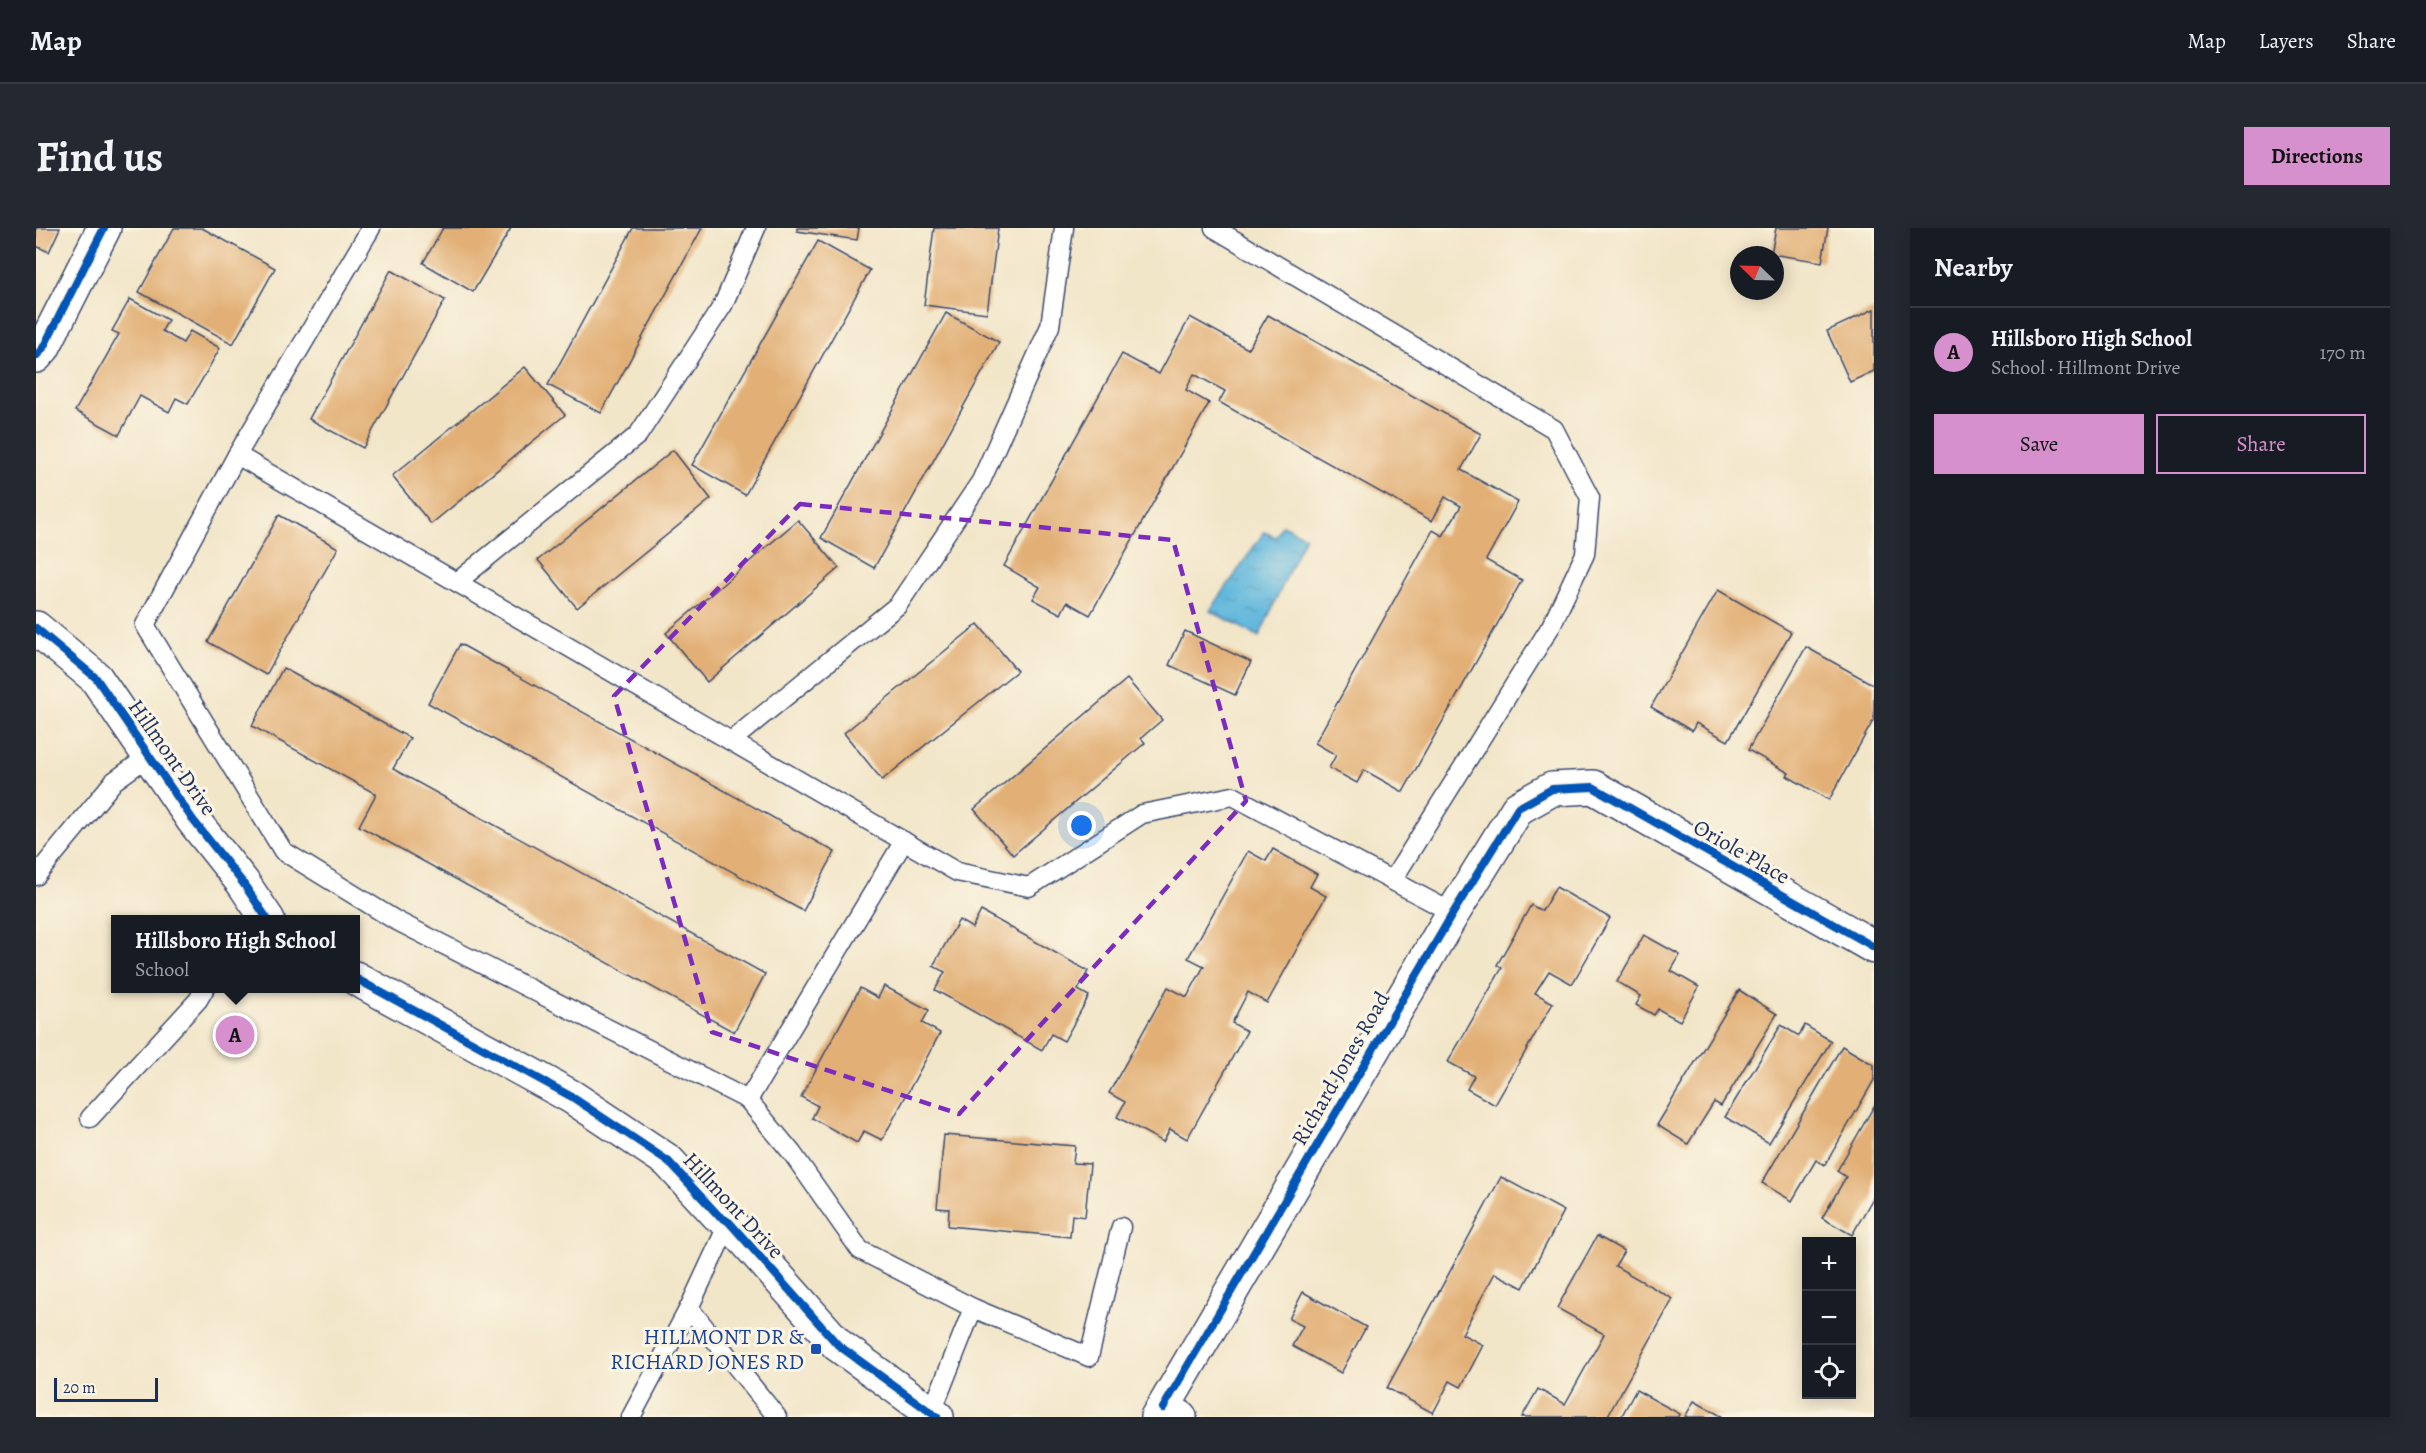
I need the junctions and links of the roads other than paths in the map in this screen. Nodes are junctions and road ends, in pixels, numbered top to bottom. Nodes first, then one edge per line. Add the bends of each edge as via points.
1 (104, 228) edge
2 (371, 228) edge
3 (756, 228) edge
4 (1064, 228) edge
5 (1214, 228) edge
6 (36, 356) edge
7 (237, 455) junction
8 (457, 582) junction
9 (36, 628) edge
10 (731, 741) junction
11 (149, 756) junction
12 (1593, 787) joint
13 (904, 841) junction
14 (36, 876) edge
15 (1392, 881) junction
16 (1453, 913) junction
17 (260, 915) edge
18 (1874, 947) edge
19 (360, 981) edge
20 (202, 993) edge
21 (748, 1100) junction
22 (90, 1118) dead end
23 (729, 1222) junction
24 (1121, 1227) dead end
25 (689, 1308) junction
26 (973, 1308) junction
27 (1167, 1414) edge
28 (934, 1415) edge
29 (631, 1417) edge
30 (777, 1417) edge

1 - 6 street
2 - 7 lane
3 - 8 lane via 723,305 638,435
4 - 10 lane via 1050,326 981,481 898,605
5 - 15 lane via 1554,429 1590,498 1585,554 1551,626
7 - 8 lane
7 - 21 lane via 145,625 283,851 394,920
8 - 10 lane
9 - 11 street, Hillmont Drive via 96,678
10 - 13 lane
11 - 14 lane via 114,781
11 - 17 street, Hillmont Drive via 243,883
12 - 16 street, Richard Jones Road via 1552,789 1518,808
12 - 18 street, Oriole Place
13 - 15 lane via 957,872 1029,887 1142,813 1233,796
13 - 21 lane
15 - 16 lane
16 - 27 street, Richard Jones Road
19 - 23 street, Hillmont Drive via 572,1096 668,1161
20 - 22 lane
21 - 26 lane via 792,1153 860,1250
23 - 25 lane
23 - 28 street, Hillmont Drive via 838,1345
24 - 26 lane via 1089,1357
25 - 29 lane
25 - 30 lane
26 - 28 lane

